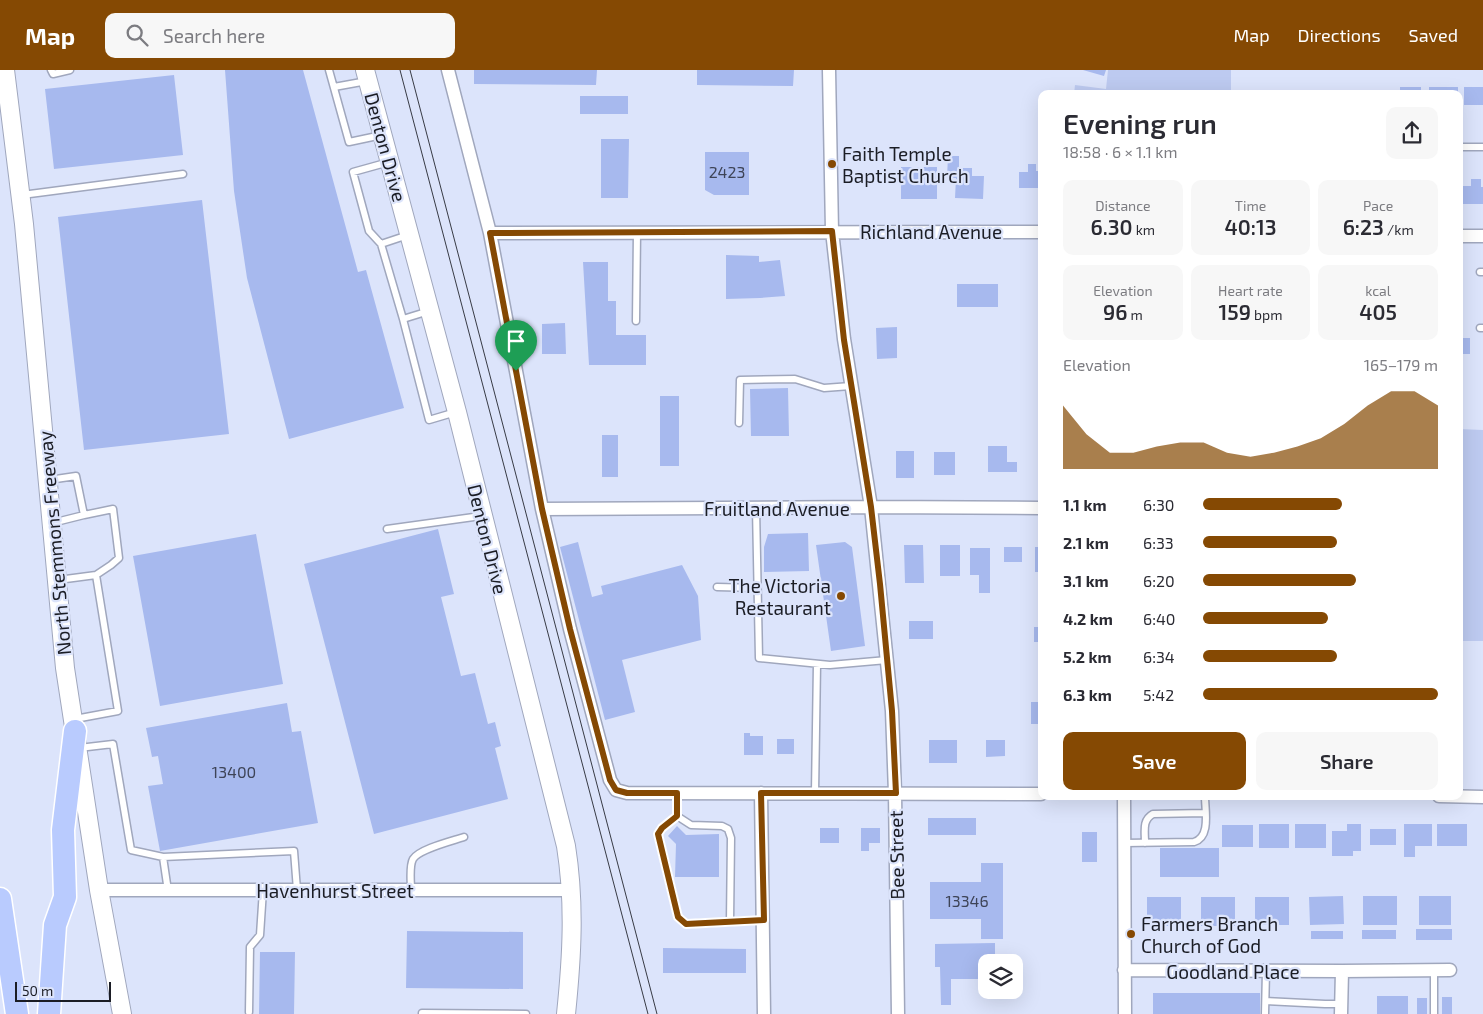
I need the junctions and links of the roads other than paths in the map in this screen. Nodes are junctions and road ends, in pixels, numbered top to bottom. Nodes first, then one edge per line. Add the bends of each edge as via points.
1 (4, 70) edge
2 (51, 70) edge
3 (70, 70) edge
4 (329, 70) edge
5 (448, 70) edge
6 (829, 70) edge
7 (367, 75) edge
8 (334, 87) junction
9 (383, 135) junction
10 (1463, 147) edge
11 (1483, 147) edge
12 (390, 162) junction
13 (183, 174) dead end
14 (21, 195) junction
15 (832, 231) junction
16 (637, 232) junction
17 (1038, 232) edge
18 (490, 233) junction
19 (410, 235) junction
20 (1463, 236) edge
21 (1483, 236) edge
22 (381, 244) junction
23 (430, 311) junction
24 (403, 319) junction
25 (636, 321) dead end
26 (851, 386) junction
27 (457, 412) junction
28 (739, 424) dead end
29 (48, 480) junction
30 (871, 507) junction
31 (756, 508) junction
32 (1038, 508) edge
33 (542, 509) junction
34 (84, 515) junction
35 (482, 516) junction
36 (52, 523) junction
37 (387, 529) dead end
38 (96, 575) junction
39 (57, 580) junction
40 (717, 587) dead end
41 (758, 588) junction
42 (887, 660) junction
43 (817, 664) junction
44 (75, 732) junction
45 (677, 793) junction
46 (761, 793) junction
47 (815, 793) junction
48 (896, 793) junction
49 (1038, 794) edge
50 (1463, 797) edge
51 (1483, 797) edge
52 (1124, 800) edge
53 (1205, 800) edge
54 (1205, 813) junction
55 (677, 816) junction
56 (464, 837) dead end
57 (1145, 842) junction
58 (1124, 843) junction
59 (163, 857) junction
60 (99, 890) junction
61 (263, 890) junction
62 (297, 890) junction
63 (411, 890) junction
64 (571, 890) junction
65 (168, 891) junction
66 (0, 899) edge
67 (764, 920) junction
68 (730, 921) junction
69 (1124, 970) junction
70 (1434, 970) junction
71 (1450, 970) dead end
72 (1266, 971) junction
73 (1342, 972) junction
74 (1266, 1001) junction
75 (1342, 1009) edge
76 (249, 1012) dead end
77 (422, 1013) dead end
78 (17, 1014) edge
79 (48, 1014) edge
80 (122, 1014) edge
81 (526, 1014) edge
82 (566, 1014) edge
83 (764, 1014) edge
84 (898, 1014) edge
85 (1125, 1014) edge
86 (1265, 1014) edge
87 (1434, 1014) edge

1 - 14 street, North Stemmons Freeway
2 - 3 lane via 53,74
4 - 8 lane
5 - 18 street
6 - 15 street, Bee Street
7 - 8 lane
7 - 9 street, Denton Drive
8 - 9 lane via 349,142
9 - 12 street, Denton Drive
10 - 11 lane
12 - 19 street, Denton Drive
12 - 22 lane via 353,172 369,231
13 - 14 lane
14 - 29 street, North Stemmons Freeway
15 - 16 street, Richland Avenue
15 - 17 street, Richland Avenue
15 - 26 street, Bee Street
16 - 18 street, Richland Avenue
16 - 25 lane
18 - 33 street
19 - 22 lane
19 - 23 street, Denton Drive
20 - 21 street
22 - 24 lane
23 - 24 lane
23 - 27 street, Denton Drive
24 - 27 lane via 429,420
26 - 28 lane via 824,388 795,379 740,380
26 - 30 street, Bee Street
27 - 35 street, Denton Drive
29 - 34 lane via 76,476
29 - 36 street, North Stemmons Freeway
30 - 31 street, Fruitland Avenue
30 - 32 street, Fruitland Avenue
30 - 42 street, Bee Street
31 - 33 street, Fruitland Avenue
31 - 41 lane
33 - 45 street via 610,780 616,790 627,793
34 - 36 lane
34 - 38 lane via 112,509 119,558
35 - 37 lane
35 - 64 street, Denton Drive via 566,846
36 - 39 street, North Stemmons Freeway
38 - 39 lane
38 - 44 lane via 118,711
39 - 44 street, North Stemmons Freeway
40 - 41 lane
41 - 43 lane via 759,658
42 - 43 lane
42 - 48 street, Bee Street
43 - 47 lane
44 - 59 lane via 113,744 131,850
44 - 60 street, North Stemmons Freeway
44 - 79 highway via 63,830 65,898 55,925
45 - 46 street
45 - 55 lane
46 - 47 street
46 - 67 street
47 - 48 street
48 - 49 street
48 - 84 street, Bee Street
50 - 51 street
52 - 58 street
53 - 54 lane
54 - 57 lane via 1160,813 1148,818
54 - 57 lane via 1200,840
55 - 68 lane via 691,825 728,829 731,838
55 - 68 lane via 658,834 678,917 686,924
56 - 63 lane via 413,859
57 - 58 lane
58 - 69 street
59 - 62 lane via 294,852
59 - 65 lane
60 - 65 street, Havenhurst Street
60 - 80 street, North Stemmons Freeway
61 - 62 street, Havenhurst Street
61 - 65 street, Havenhurst Street
61 - 76 lane via 260,935 250,947
62 - 63 street, Havenhurst Street
63 - 64 street, Havenhurst Street
64 - 82 street, Denton Drive via 572,944
66 - 78 highway
67 - 68 lane
67 - 83 street
69 - 72 street, Goodland Place
69 - 85 street
70 - 71 street, Goodland Place
70 - 73 street, Goodland Place
70 - 87 lane
72 - 73 street, Goodland Place
72 - 74 lane
73 - 75 street
74 - 75 lane via 1325,1004
74 - 86 lane
77 - 81 lane

